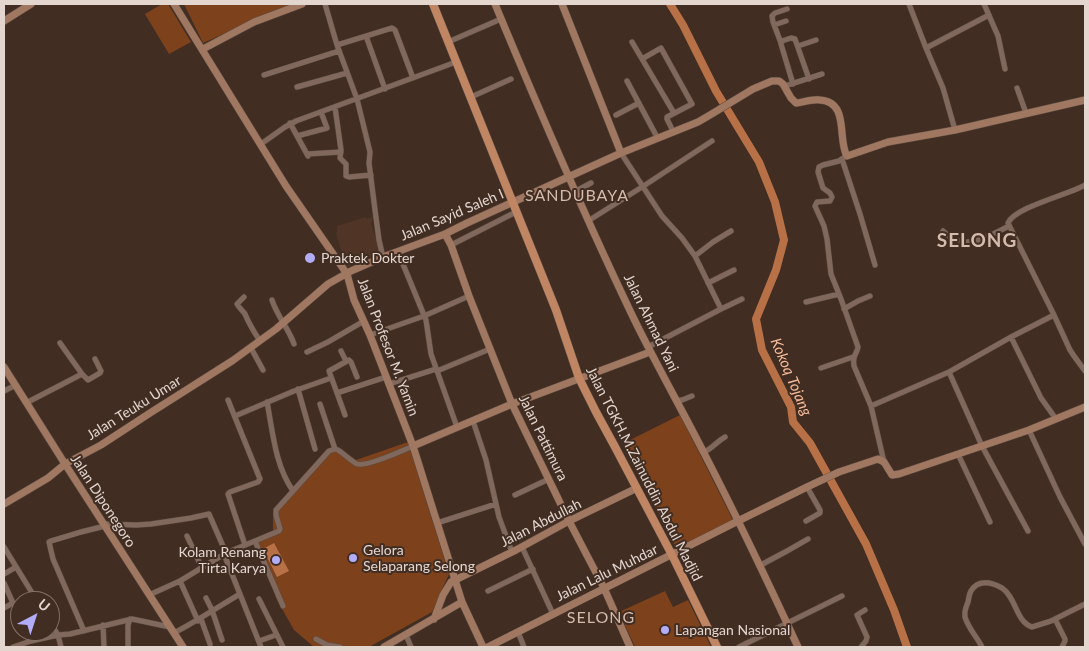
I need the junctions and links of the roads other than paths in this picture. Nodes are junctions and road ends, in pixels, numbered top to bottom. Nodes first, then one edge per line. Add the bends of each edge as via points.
1 (31, 4) edge
2 (174, 4) edge
3 (302, 4) edge
4 (325, 4) edge
5 (433, 4) edge
6 (495, 4) edge
7 (562, 4) edge
8 (909, 4) edge
9 (984, 4) edge
10 (787, 9) dead end
11 (989, 15) junction
12 (501, 19) junction
13 (786, 21) dead end
14 (4, 22) edge
15 (774, 25) junction
16 (366, 36) junction
17 (816, 40) dead end
18 (448, 42) junction
19 (632, 42) dead end
20 (781, 42) junction
21 (798, 46) junction
22 (338, 48) junction
23 (926, 48) junction
24 (203, 49) junction
25 (642, 59) junction
26 (456, 62) junction
27 (1005, 69) dead end
28 (347, 73) junction
29 (822, 74) dead end
30 (264, 75) dead end
31 (413, 78) junction
32 (510, 79) dead end
33 (809, 79) junction
34 (627, 81) dead end
35 (794, 84) junction
36 (785, 86) junction
37 (297, 87) dead end
38 (1016, 88) dead end
39 (385, 89) junction
40 (471, 97) junction
41 (357, 99) junction
42 (1085, 100) edge
43 (639, 103) junction
44 (335, 107) junction
45 (321, 112) junction
46 (674, 113) junction
47 (1026, 113) junction
48 (616, 116) dead end
49 (290, 123) junction
50 (955, 130) junction
51 (673, 131) junction
52 (297, 136) junction
53 (657, 137) junction
54 (712, 141) dead end
55 (261, 144) junction
56 (341, 152) junction
57 (621, 153) junction
58 (844, 157) junction
59 (371, 175) junction
60 (568, 177) junction
61 (591, 184) dead end
62 (1085, 185) edge
63 (642, 187) junction
64 (574, 192) junction
65 (512, 203) junction
66 (516, 212) junction
67 (588, 221) junction
68 (1009, 226) junction
69 (731, 231) dead end
70 (943, 231) dead end
71 (445, 234) junction
72 (451, 245) junction
73 (398, 252) junction
74 (695, 256) junction
75 (383, 257) junction
76 (875, 266) dead end
77 (734, 270) dead end
78 (347, 274) junction
79 (708, 283) junction
80 (839, 294) junction
81 (469, 296) junction
82 (870, 296) dead end
83 (244, 297) dead end
84 (742, 299) dead end
85 (272, 300) dead end
86 (806, 302) dead end
87 (721, 309) junction
88 (844, 309) junction
89 (1054, 315) junction
90 (424, 316) junction
91 (364, 321) junction
92 (283, 322) junction
93 (370, 335) junction
94 (1011, 337) junction
95 (260, 341) junction
96 (60, 343) dead end
97 (294, 344) dead end
98 (251, 348) junction
99 (490, 348) junction
100 (649, 349) junction
101 (341, 351) dead end
102 (307, 352) dead end
103 (853, 357) junction
104 (96, 359) dead end
105 (346, 361) junction
106 (4, 367) edge
107 (820, 368) dead end
108 (263, 370) dead end
109 (436, 370) junction
110 (1085, 371) edge
111 (949, 372) junction
112 (82, 374) junction
113 (357, 377) dead end
114 (331, 378) junction
115 (580, 378) junction
116 (387, 380) junction
117 (16, 385) junction
118 (298, 389) junction
119 (4, 391) edge
120 (337, 394) junction
121 (692, 396) dead end
122 (228, 400) dead end
123 (676, 401) junction
124 (267, 402) junction
125 (26, 404) junction
126 (320, 404) dead end
127 (512, 404) junction
128 (871, 406) junction
129 (1085, 407) edge
130 (345, 415) dead end
131 (235, 416) junction
132 (1056, 419) junction
133 (473, 421) junction
134 (457, 427) junction
135 (1029, 430) junction
136 (725, 437) dead end
137 (413, 446) junction
138 (982, 446) junction
139 (315, 449) dead end
140 (335, 449) junction
141 (704, 452) junction
142 (958, 454) junction
143 (884, 462) junction
144 (64, 464) junction
145 (549, 479) junction
146 (810, 486) junction
147 (637, 488) junction
148 (293, 491) junction
149 (515, 495) dead end
150 (4, 504) edge
151 (496, 504) junction
152 (806, 520) dead end
153 (569, 521) junction
154 (738, 521) junction
155 (990, 522) dead end
156 (437, 523) junction
157 (104, 525) junction
158 (1028, 531) dead end
159 (187, 536) dead end
160 (808, 539) dead end
161 (255, 541) junction
162 (1085, 544) edge
163 (245, 545) junction
164 (4, 547) edge
165 (522, 547) junction
166 (512, 552) junction
167 (225, 554) junction
168 (672, 555) junction
169 (759, 566) junction
170 (16, 567) junction
171 (202, 568) junction
172 (533, 569) junction
173 (4, 574) edge
174 (455, 579) junction
175 (180, 581) junction
176 (4, 583) edge
177 (604, 588) junction
178 (31, 591) edge
179 (488, 591) dead end
180 (240, 594) junction
181 (149, 595) junction
182 (842, 596) dead end
183 (206, 598) dead end
184 (259, 599) dead end
185 (462, 602) junction
186 (1085, 604) edge
187 (282, 606) dead end
188 (4, 608) edge
189 (212, 610) junction
190 (865, 610) dead end
191 (553, 614) junction
192 (130, 619) junction
193 (434, 619) junction
194 (1055, 619) junction
195 (199, 620) junction
196 (787, 624) junction
197 (103, 625) junction
198 (172, 630) junction
199 (84, 631) junction
200 (518, 632) junction
201 (60, 635) edge
202 (276, 635) junction
203 (406, 635) junction
204 (316, 639) dead end
205 (222, 640) dead end
206 (31, 641) edge
207 (259, 641) junction
208 (210, 644) dead end
209 (13, 647) edge
210 (104, 647) edge
211 (128, 647) edge
212 (183, 647) edge
213 (261, 647) edge
214 (282, 647) edge
215 (340, 647) edge
216 (384, 647) edge
217 (411, 647) edge
218 (483, 647) edge
219 (488, 647) edge
220 (524, 647) edge
221 (630, 647) edge
222 (717, 647) edge
223 (739, 647) edge
224 (798, 647) edge
225 (861, 647) edge
226 (982, 647) edge
227 (1062, 647) edge

1 - 14 street
2 - 24 street, Jalan Profesor M. Yamin
3 - 24 street via 254,22
4 - 22 street
5 - 18 main road, Jalan TGKH.M.Zainuddin Abdul Madjid
6 - 12 street, Jalan Ahmad Yani
7 - 57 street
8 - 23 street
9 - 11 street
10 - 15 street via 773,14
11 - 23 street
11 - 27 street via 998,36
12 - 18 street
12 - 60 street, Jalan Ahmad Yani
13 - 15 street
15 - 20 street
16 - 22 street
16 - 31 street via 394,28
16 - 39 street
17 - 21 street
18 - 26 main road, Jalan TGKH.M.Zainuddin Abdul Madjid
19 - 25 street
20 - 21 street via 794,38
20 - 35 street
21 - 33 street
22 - 28 street
22 - 30 street
23 - 50 street via 943,88
24 - 55 street, Jalan Profesor M. Yamin
25 - 46 street
25 - 46 street via 661,48 692,104
26 - 31 street
26 - 40 main road, Jalan TGKH.M.Zainuddin Abdul Madjid
28 - 37 street
28 - 41 street
29 - 33 street
31 - 39 street
32 - 40 street
33 - 35 street
34 - 43 street
35 - 36 street
36 - 51 street, Jalan Sayid Saleh I via 779,81 760,85 698,122
36 - 58 street via 796,103 830,102 840,118
38 - 47 street
39 - 41 street
40 - 65 main road, Jalan TGKH.M.Zainuddin Abdul Madjid
41 - 44 street
41 - 59 street via 370,152
42 - 47 street
43 - 48 street
43 - 53 street
44 - 45 street
44 - 56 street
45 - 49 street
45 - 52 street via 327,128
46 - 51 street via 667,119
47 - 50 street
49 - 52 street
49 - 55 street
50 - 58 street via 888,142
51 - 53 street, Jalan Sayid Saleh I
52 - 56 street via 307,155
53 - 57 street, Jalan Sayid Saleh I
54 - 63 street
55 - 78 street, Jalan Profesor M. Yamin
56 - 59 street via 346,176
57 - 60 street, Jalan Sayid Saleh I
57 - 63 street
58 - 76 street
58 - 80 street via 819,167 823,188 832,197 830,201 817,202 815,206 824,226 830,270
59 - 75 street
60 - 64 street, Jalan Ahmad Yani
60 - 65 street, Jalan Sayid Saleh I
61 - 64 street
62 - 68 street via 1022,211 1008,221
63 - 67 street
63 - 74 street
64 - 67 street, Jalan Ahmad Yani
65 - 66 main road, Jalan TGKH.M.Zainuddin Abdul Madjid
65 - 71 street, Jalan Sayid Saleh I
66 - 72 street
66 - 115 main road, Jalan TGKH.M.Zainuddin Abdul Madjid
67 - 100 street, Jalan Ahmad Yani
68 - 70 street via 974,242 954,240
68 - 89 street
69 - 74 street
71 - 72 street, Jalan Pattimura
71 - 73 street, Jalan Sayid Saleh I
72 - 81 street, Jalan Pattimura
73 - 75 street, Jalan Sayid Saleh I
73 - 90 street
74 - 79 street
75 - 78 street, Jalan Sayid Saleh I
77 - 79 street
78 - 91 street, Jalan Profesor M. Yamin
78 - 92 street, Jalan Sayid Saleh I via 328,284
79 - 87 street
80 - 86 street
80 - 88 street
81 - 90 street
81 - 99 street, Jalan Pattimura
82 - 88 street
83 - 95 street via 237,304
84 - 87 street
85 - 92 street
87 - 100 street
88 - 103 street via 858,346
89 - 94 street
89 - 110 street
90 - 93 street
90 - 109 street
91 - 93 street, Jalan Profesor M. Yamin
91 - 102 street
92 - 95 street, Jalan Teuku Umar
92 - 97 street
93 - 116 street, Jalan Profesor M. Yamin
94 - 111 street
94 - 132 street via 1041,398
95 - 98 street, Jalan Teuku Umar
96 - 112 street
98 - 108 street
98 - 144 street, Jalan Teuku Umar via 101,446
99 - 109 street
99 - 127 street, Jalan Pattimura
100 - 115 street
100 - 123 street, Jalan Ahmad Yani
101 - 105 street
103 - 107 street
103 - 128 street
104 - 112 street via 100,373 88,380
105 - 113 street via 350,360
105 - 114 street via 330,370
106 - 117 street, Jalan Diponegoro
109 - 116 street
109 - 134 street
111 - 128 street
111 - 138 street
112 - 125 street
114 - 118 street
114 - 120 street
115 - 127 street
115 - 147 main road, Jalan TGKH.M.Zainuddin Abdul Madjid
116 - 120 street
116 - 137 street, Jalan Profesor M. Yamin
117 - 119 street
117 - 125 street, Jalan Diponegoro
118 - 124 street
118 - 139 street
120 - 130 street
121 - 123 street
122 - 131 street
123 - 141 street, Jalan Ahmad Yani
124 - 131 street
124 - 148 street via 278,460
125 - 144 street, Jalan Diponegoro
126 - 140 street
127 - 133 street
127 - 145 street, Jalan Pattimura
128 - 143 street
129 - 132 street
131 - 163 street via 260,480 228,494
132 - 135 street
133 - 134 street
133 - 151 street
134 - 137 street
135 - 138 street
135 - 162 street
136 - 141 street
137 - 140 street via 361,464
137 - 156 street, Jalan Profesor M. Yamin
138 - 142 street
138 - 158 street
140 - 148 street via 329,451
141 - 154 street, Jalan Ahmad Yani
142 - 143 street via 894,476
142 - 155 street
143 - 146 street, Jalan Lalu Muhdar via 874,460
144 - 150 street, Jalan Teuku Umar via 48,478
144 - 157 street, Jalan Diponegoro
145 - 149 street
145 - 153 street, Jalan Pattimura
146 - 152 street via 820,513
146 - 154 street, Jalan Lalu Muhdar
147 - 153 street, Jalan Abdullah
147 - 168 main road, Jalan TGKH.M.Zainuddin Abdul Madjid
148 - 161 street via 275,511 280,530
151 - 156 street
151 - 166 street
153 - 165 street, Jalan Abdullah
153 - 177 street, Jalan Pattimura
154 - 168 street, Jalan Lalu Muhdar
154 - 169 street, Jalan Ahmad Yani
156 - 174 street, Jalan Profesor M. Yamin
157 - 167 street via 151,524 209,514
157 - 181 street, Jalan Diponegoro
157 - 199 street via 49,542 53,560
159 - 171 street
160 - 169 street
161 - 163 street
161 - 187 street
163 - 167 street
164 - 170 street
165 - 166 street, Jalan Abdullah
165 - 172 street
166 - 174 street, Jalan Abdullah
167 - 171 street
167 - 180 street
168 - 177 street, Jalan Lalu Muhdar
168 - 222 main road, Jalan TGKH.M.Zainuddin Abdul Madjid
169 - 196 street, Jalan Ahmad Yani
170 - 173 street
170 - 178 street
171 - 175 street
172 - 179 street
172 - 191 street
174 - 185 street, Jalan Profesor M. Yamin
174 - 193 street via 446,588
175 - 181 street
175 - 195 street
176 - 188 street via 13,603
177 - 191 street, Jalan Lalu Muhdar
177 - 221 street, Jalan Pattimura
180 - 189 street
180 - 207 street
181 - 198 street, Jalan Diponegoro
182 - 196 street
183 - 189 street
184 - 202 street
185 - 193 street
185 - 218 street, Jalan Profesor M. Yamin
186 - 194 street
189 - 195 street
189 - 205 street
190 - 225 street via 858,615 867,637
191 - 200 street, Jalan Lalu Muhdar
192 - 197 street
192 - 198 street
192 - 211 street
193 - 203 street
194 - 226 street via 1029,627 1007,592 990,583 981,583 970,592 965,612 969,626
194 - 227 street via 1065,639
195 - 198 street
195 - 208 street
196 - 223 street
196 - 224 street, Jalan Ahmad Yani
197 - 199 street
197 - 210 street
198 - 212 street, Jalan Diponegoro
199 - 201 street
200 - 219 street, Jalan Lalu Muhdar
200 - 220 street
202 - 207 street
202 - 214 street
203 - 216 street
203 - 217 street
204 - 215 street
206 - 209 street
207 - 213 street

